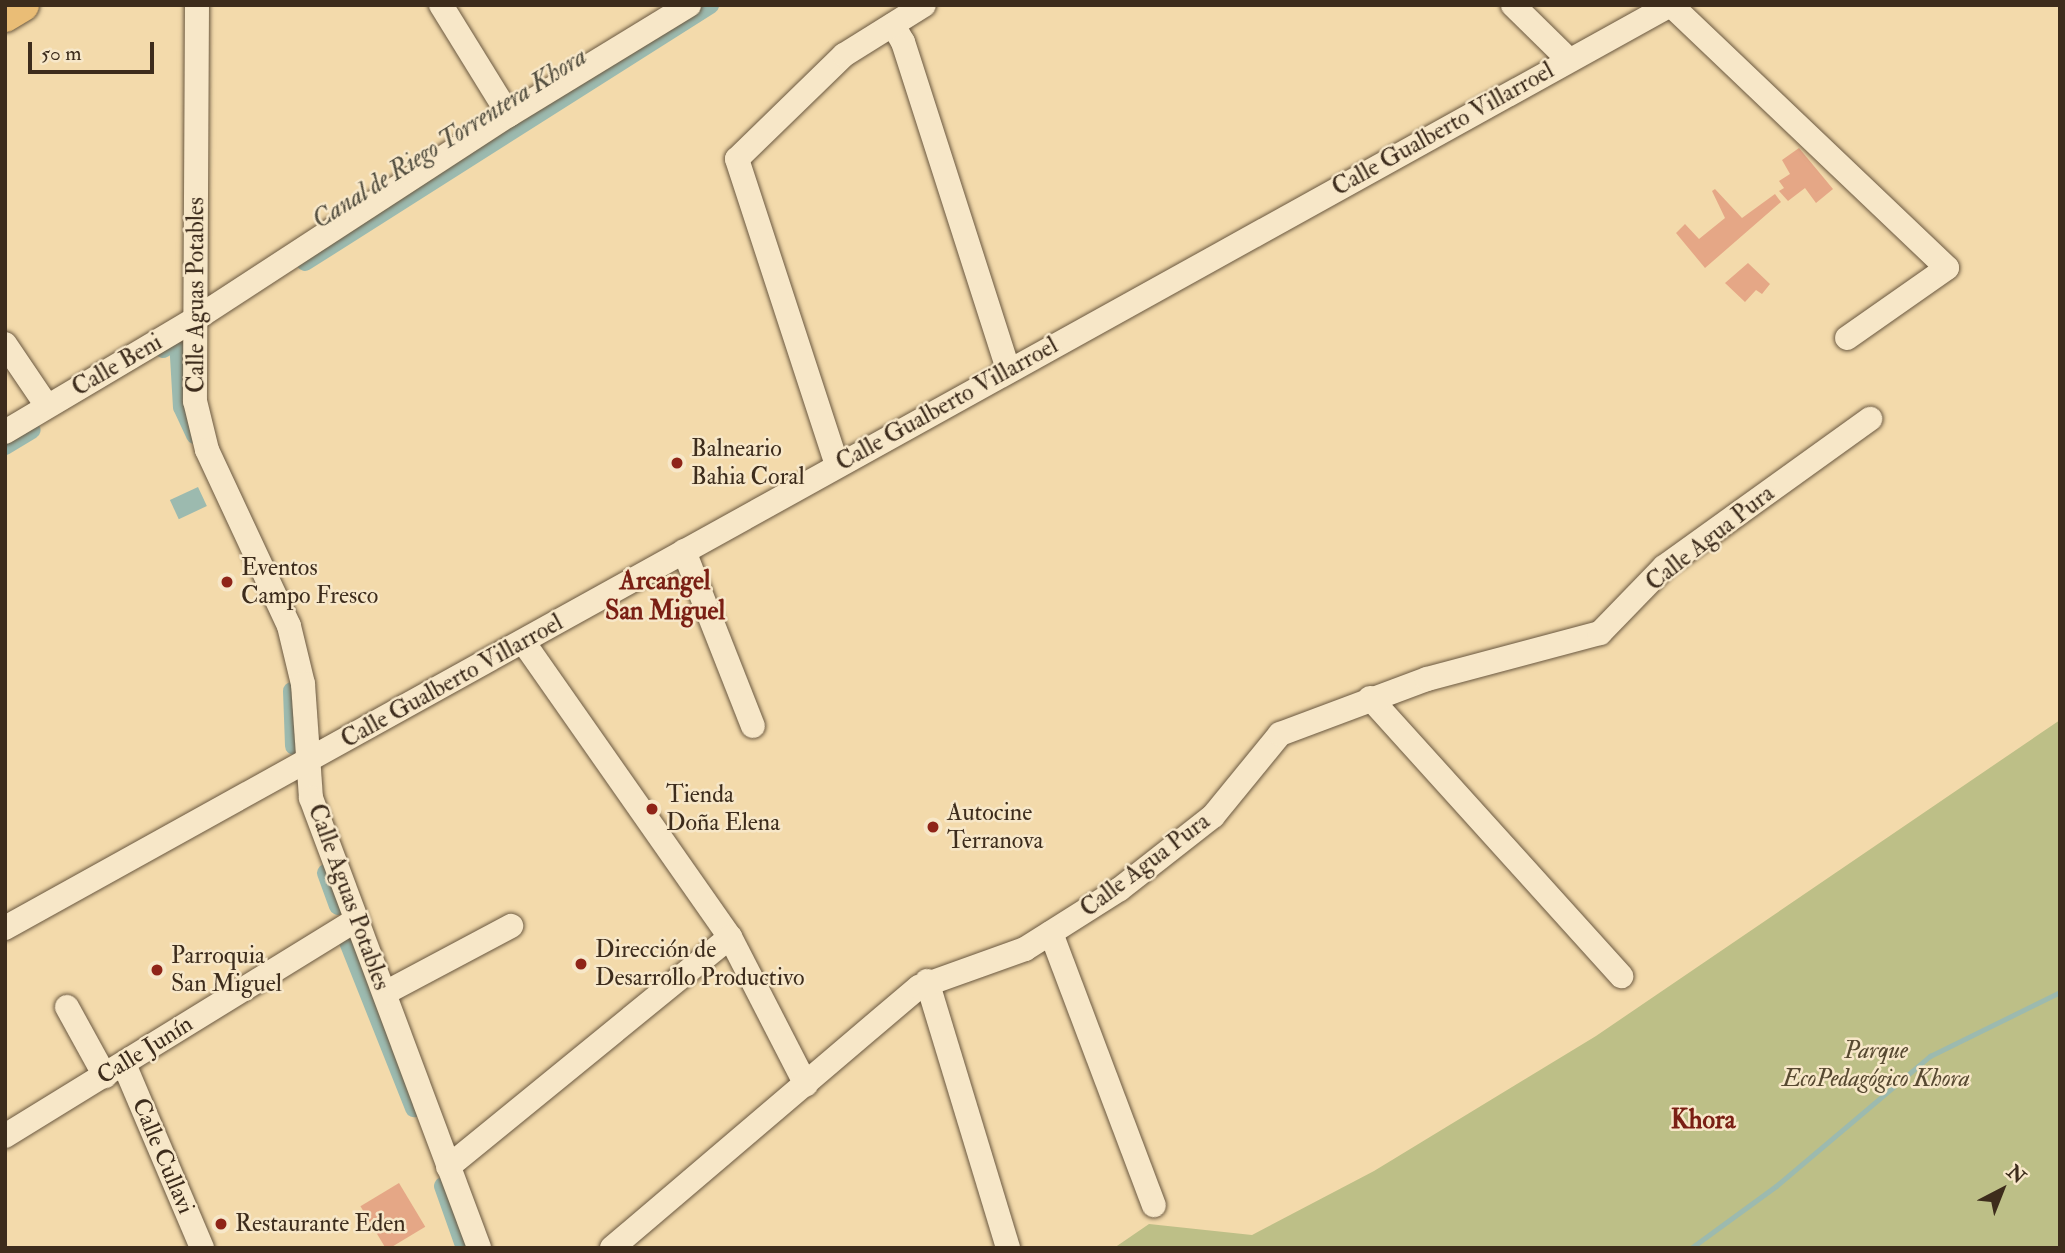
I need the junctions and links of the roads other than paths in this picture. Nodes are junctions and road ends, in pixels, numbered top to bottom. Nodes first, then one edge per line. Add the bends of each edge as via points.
1 (23, 5) edge
2 (197, 5) edge
3 (440, 5) edge
4 (689, 5) edge
5 (924, 5) edge
6 (1513, 5) edge
7 (1671, 5) edge
8 (5, 16) edge
9 (893, 25) junction
10 (1568, 59) junction
11 (509, 115) junction
12 (194, 320) junction
13 (1847, 338) dead end
14 (5, 344) edge
15 (1008, 370) junction
16 (47, 406) junction
17 (1870, 419) dead end
18 (5, 432) edge
19 (837, 465) junction
20 (684, 551) junction
21 (524, 643) junction
22 (1370, 698) junction
23 (753, 726) dead end
24 (309, 761) junction
25 (9, 918) edge
26 (356, 920) junction
27 (511, 926) dead end
28 (1051, 933) junction
29 (730, 937) junction
30 (1621, 976) dead end
31 (927, 981) junction
32 (385, 993) junction
33 (67, 1007) dead end
34 (114, 1070) junction
35 (806, 1085) junction
36 (5, 1136) edge
37 (448, 1167) junction
38 (1154, 1205) dead end
39 (202, 1248) edge
40 (479, 1248) edge
41 (612, 1248) edge
42 (1008, 1248) edge

1 - 8 main road
2 - 12 street, Calle Aguas Potables
3 - 11 street
4 - 11 street, Calle Beni
5 - 9 street
6 - 10 street
7 - 10 street, Calle Gualberto Villarroel
7 - 13 street via 1947,268
9 - 15 street via 903,42
9 - 19 street via 844,55 737,159
10 - 15 street, Calle Gualberto Villarroel
11 - 12 street, Calle Beni
12 - 16 street, Calle Beni
12 - 24 street, Calle Aguas Potables via 195,401 207,450 289,626 303,684
14 - 16 street
15 - 19 street, Calle Gualberto Villarroel
16 - 18 street, Calle Beni
17 - 22 street, Calle Agua Pura via 1664,567 1600,633
19 - 20 street, Calle Gualberto Villarroel
20 - 21 street, Calle Gualberto Villarroel
20 - 23 street
21 - 24 street, Calle Gualberto Villarroel
21 - 29 street
22 - 28 street, Calle Agua Pura via 1280,734 1213,816 1120,889
22 - 30 street
24 - 25 street, Calle Gualberto Villarroel
24 - 26 street, Calle Aguas Potables via 311,798
26 - 32 street, Calle Aguas Potables
26 - 34 street, Calle Junín
27 - 32 street
28 - 31 street, Calle Agua Pura via 1025,949
28 - 38 street
29 - 35 street
29 - 37 street
31 - 35 street, Calle Agua Pura
31 - 42 street
32 - 37 street, Calle Aguas Potables
33 - 34 street, Calle Cullavi
34 - 36 street, Calle Junín
34 - 39 street, Calle Cullavi
35 - 41 street, Calle Agua Pura
37 - 40 street, Calle Aguas Potables

